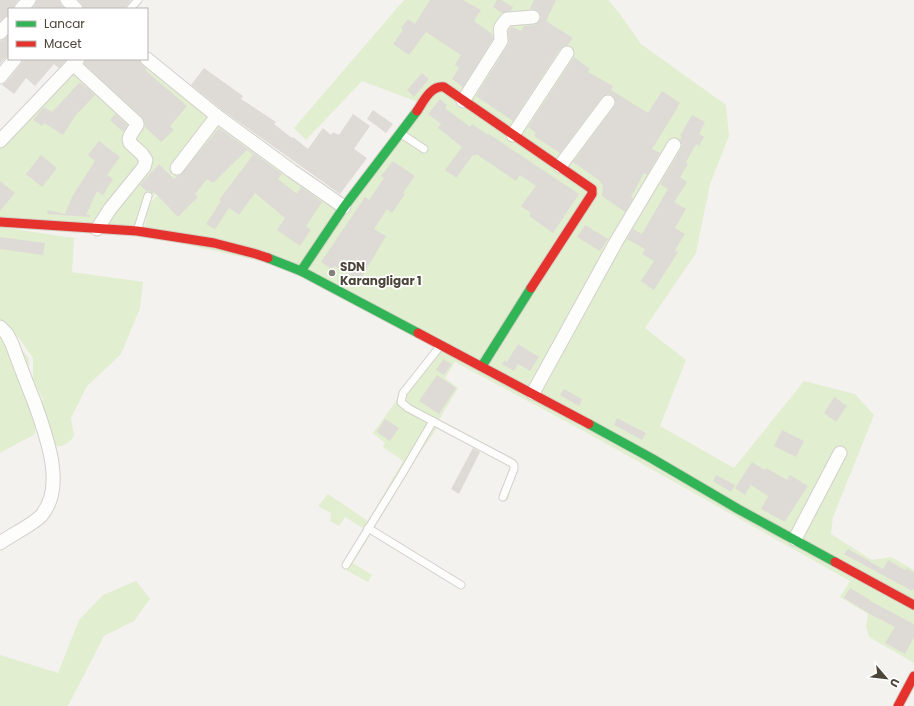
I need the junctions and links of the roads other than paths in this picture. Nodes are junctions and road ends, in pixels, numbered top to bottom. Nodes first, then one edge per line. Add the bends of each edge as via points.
1 (29, 0) edge
2 (138, 0) edge
3 (22, 8) edge
4 (131, 8) edge
5 (533, 17) dead end
6 (8, 24) edge
7 (0, 34) edge
8 (567, 53) dead end
9 (13, 60) edge
10 (148, 60) edge
11 (76, 62) edge
12 (0, 77) edge
13 (463, 101) junction
14 (608, 102) dead end
15 (216, 116) junction
16 (400, 132) junction
17 (513, 135) junction
18 (0, 141) edge
19 (674, 145) dead end
20 (424, 150) dead end
21 (560, 166) junction
22 (177, 168) dead end
23 (148, 196) dead end
24 (344, 207) junction
25 (0, 222) edge
26 (98, 229) junction
27 (137, 231) junction
28 (301, 271) junction
29 (0, 327) edge
30 (441, 345) junction
31 (482, 366) junction
32 (533, 393) junction
33 (433, 421) junction
34 (840, 453) dead end
35 (503, 498) dead end
36 (368, 528) junction
37 (795, 539) junction
38 (0, 543) edge
39 (346, 565) dead end
40 (462, 584) dead end
41 (914, 605) edge
42 (914, 676) edge
43 (898, 706) edge

1 - 3 street
2 - 4 lane
5 - 13 street via 510,18 505,21 499,32 501,41
6 - 7 street
8 - 17 street
9 - 12 street
10 - 15 street
11 - 18 street
11 - 26 street via 134,119 137,125 131,134 130,143 146,160
13 - 16 street via 444,87 436,87
13 - 17 street
14 - 21 street
15 - 22 street
15 - 24 street
16 - 20 lane
16 - 24 street
17 - 21 street
19 - 32 street via 616,242
21 - 31 street via 591,187 592,194
23 - 27 lane
24 - 28 street
25 - 26 street
26 - 27 street
27 - 28 street via 221,244
28 - 30 street
29 - 38 street via 12,344 40,420 53,469 49,504 40,516
30 - 31 street
30 - 33 lane via 400,398 403,405
31 - 32 street
32 - 37 street
33 - 35 lane via 514,465
33 - 36 lane
34 - 37 street
36 - 39 lane
36 - 40 lane
37 - 41 street
42 - 43 street

